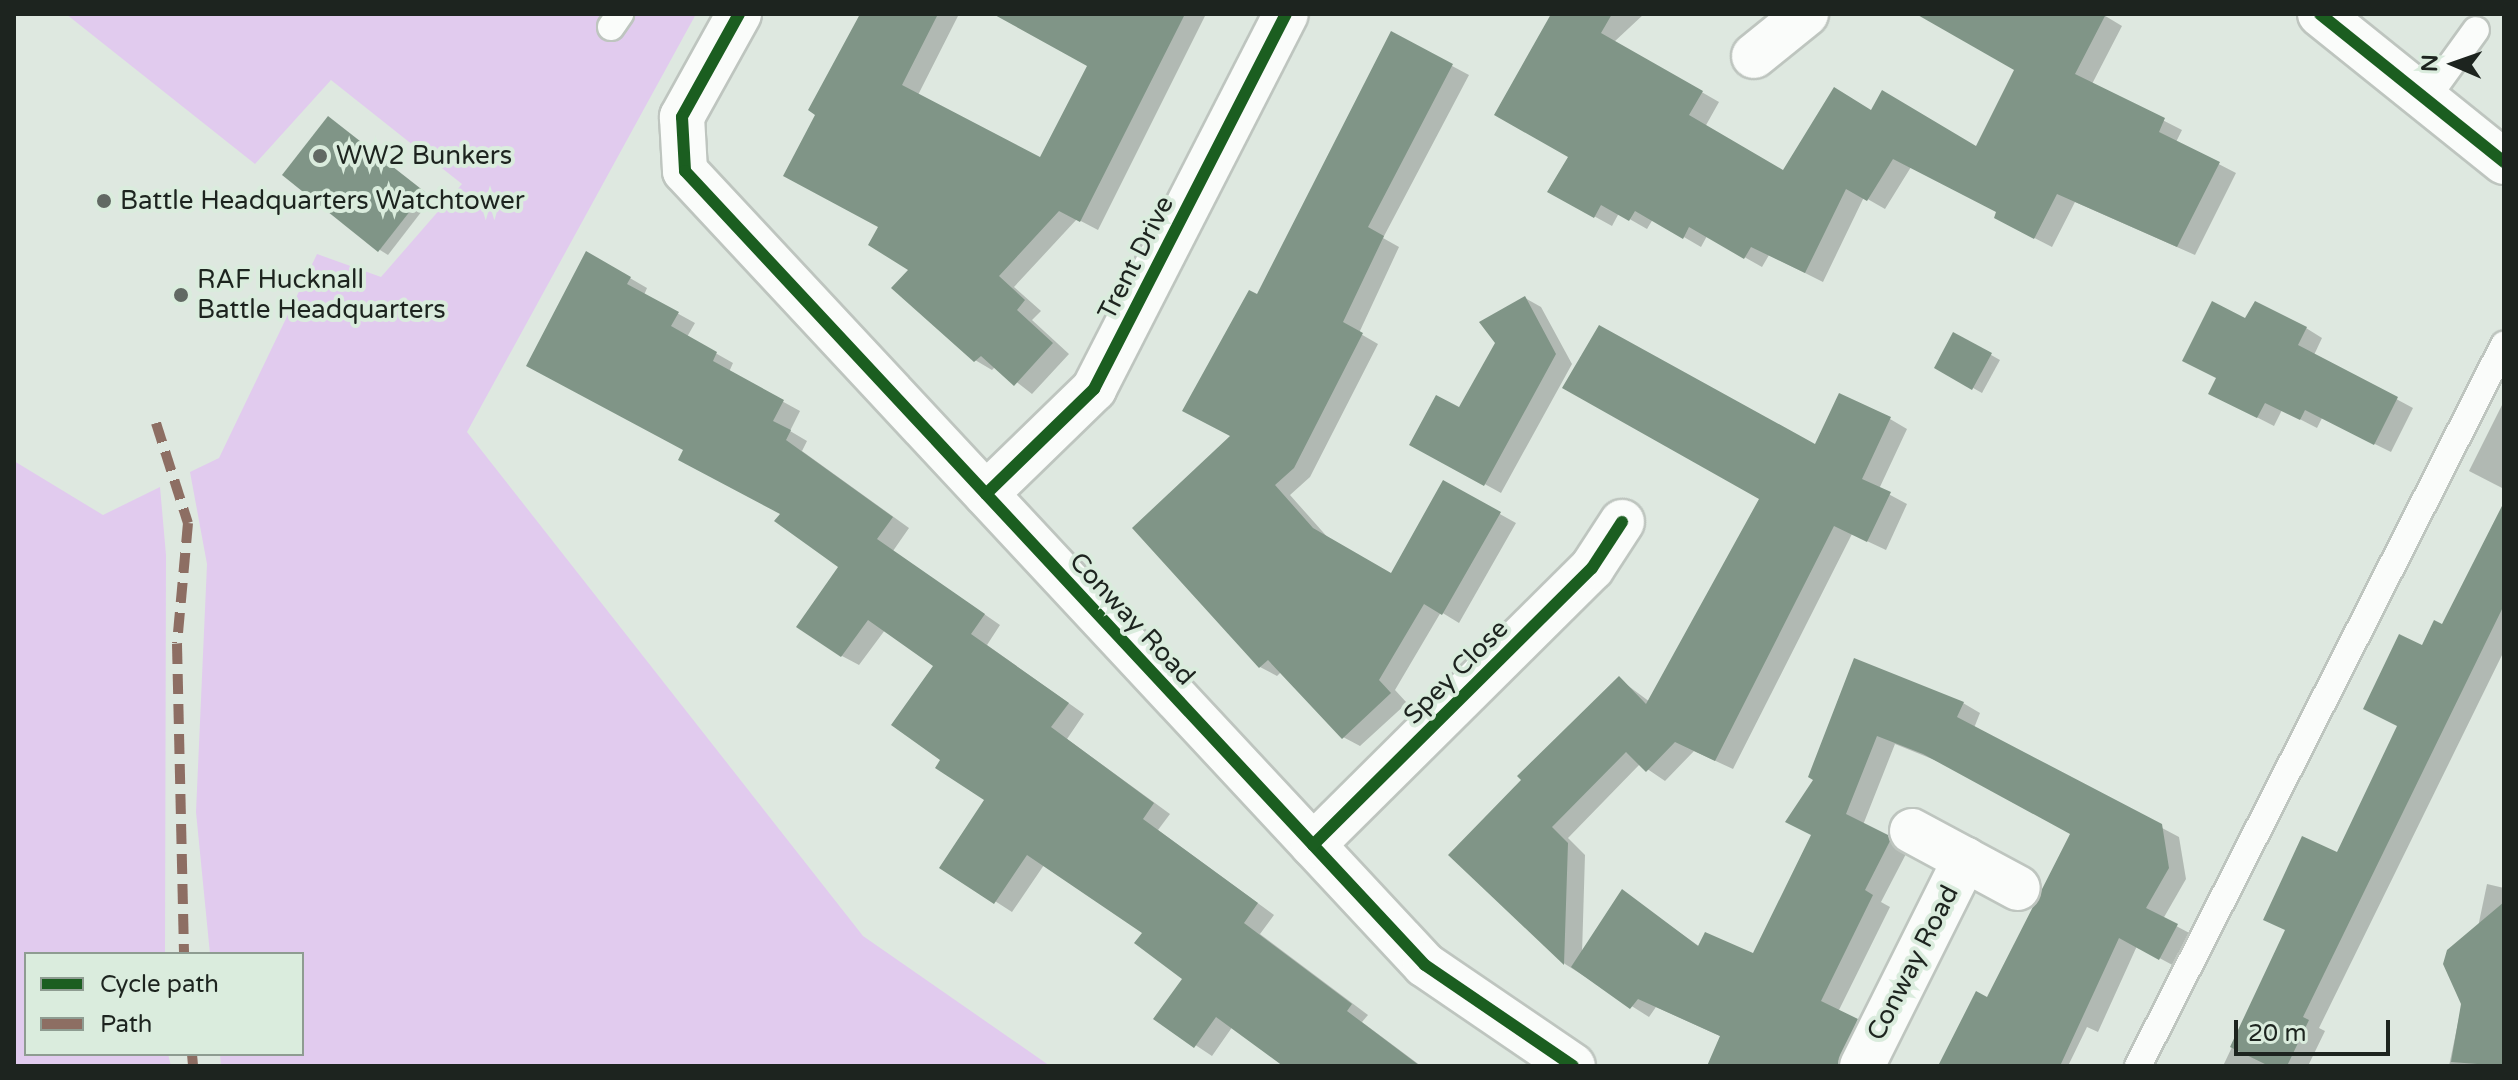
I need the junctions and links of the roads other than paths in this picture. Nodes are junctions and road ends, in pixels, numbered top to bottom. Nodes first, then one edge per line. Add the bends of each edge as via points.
1 (739, 14) edge
2 (1286, 14) edge
3 (1806, 14) edge
4 (2320, 14) edge
5 (2476, 30) dead end
6 (1754, 56) dead end
7 (2426, 99) junction
8 (2504, 162) edge
9 (2504, 345) edge
10 (986, 494) junction
11 (1622, 522) dead end
12 (1912, 831) dead end
13 (1313, 845) junction
14 (1965, 859) junction
15 (2018, 888) dead end
16 (1573, 1066) edge
17 (1862, 1066) edge
18 (2138, 1066) edge

1 - 10 street, Conway Road via 682,117 685,171
2 - 10 street, Trent Drive via 1094,389
3 - 6 street
4 - 7 street
5 - 7 lane
7 - 8 street
9 - 18 lane
10 - 13 street, Conway Road
11 - 13 street, Spey Close via 1592,568
12 - 14 street, Conway Road
13 - 16 street, Conway Road via 1425,965
14 - 15 street, Conway Road
14 - 17 street, Conway Road

